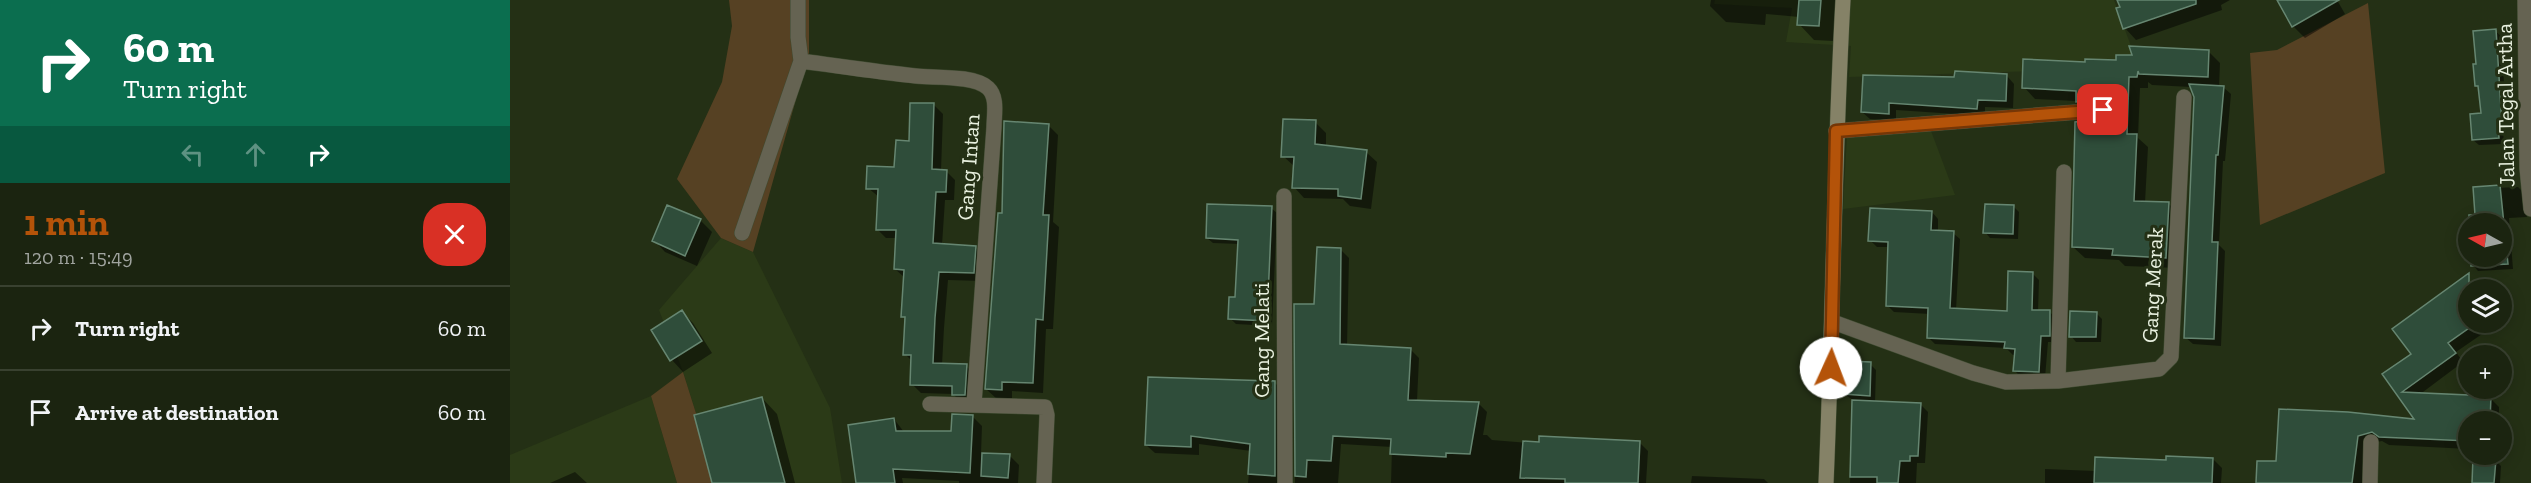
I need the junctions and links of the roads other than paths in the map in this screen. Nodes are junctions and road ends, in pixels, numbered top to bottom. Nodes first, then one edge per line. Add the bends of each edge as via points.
1 (798, 0) edge
2 (1843, 0) edge
3 (2525, 0) edge
4 (801, 61) junction
5 (2184, 97) dead end
6 (2103, 110) dead end
7 (1836, 131) junction
8 (2064, 172) dead end
9 (1284, 196) dead end
10 (2531, 209) edge
11 (742, 233) dead end
12 (1833, 322) junction
13 (2058, 381) junction
14 (930, 404) dead end
15 (974, 404) junction
16 (2371, 442) dead end
17 (1044, 483) edge
18 (1285, 483) edge
19 (1826, 483) edge
20 (2370, 483) edge

1 - 4 street
2 - 7 street
3 - 10 street, Jalan Tegal Artha
4 - 11 street
4 - 15 street, Gang Intan via 958,79 983,84 991,90 995,99 994,128
5 - 13 street, Gang Merak via 2171,357 2159,369
6 - 7 street
7 - 12 street
8 - 13 street
9 - 18 street, Gang Melati
12 - 13 street, Gang Merak via 2006,382
12 - 19 street
14 - 15 street
15 - 17 street via 1045,407
16 - 20 street

